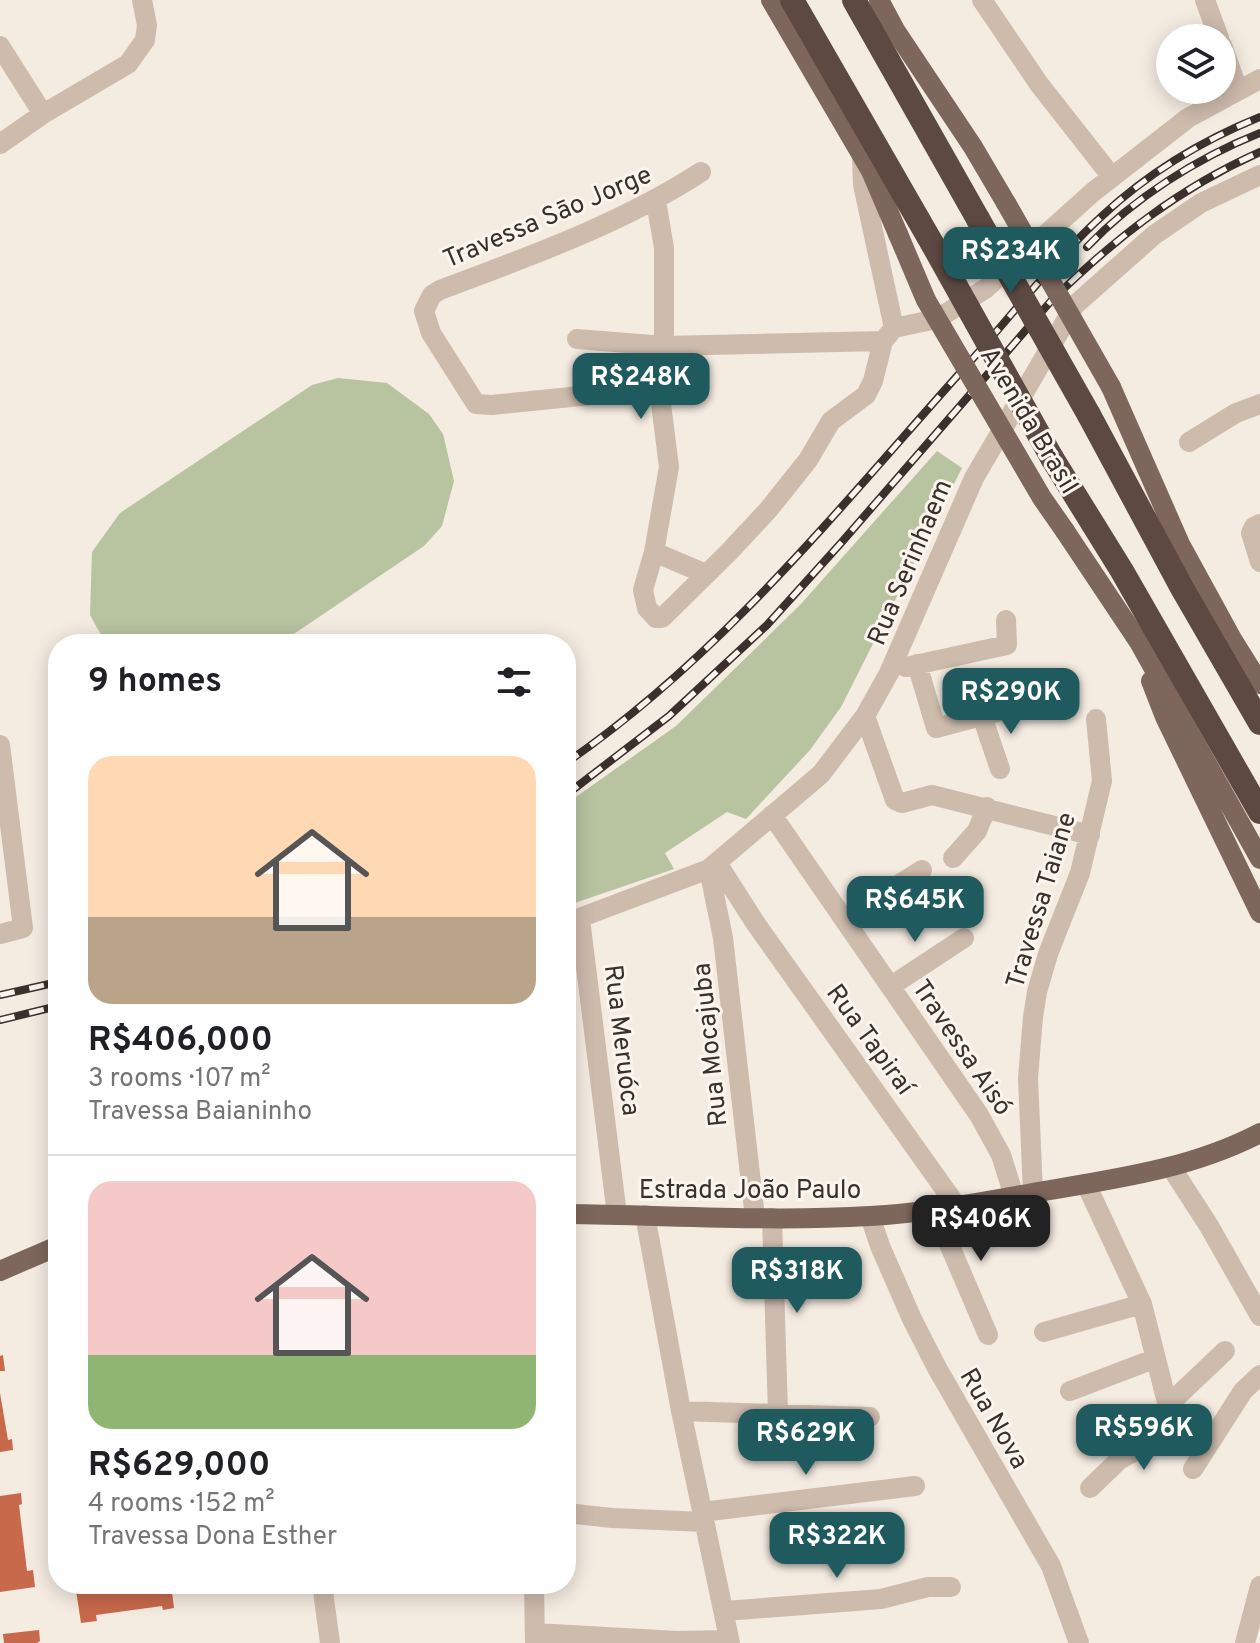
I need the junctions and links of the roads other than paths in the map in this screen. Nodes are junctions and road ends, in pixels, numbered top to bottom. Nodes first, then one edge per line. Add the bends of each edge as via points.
1 (142, 0) edge
2 (771, 0) edge
3 (792, 0) edge
4 (854, 0) edge
5 (879, 0) edge
6 (982, 0) edge
7 (1205, 0) edge
8 (1214, 24) edge
9 (0, 46) edge
10 (1260, 79) edge
11 (1236, 84) edge
12 (1238, 90) junction
13 (43, 114) junction
14 (0, 144) edge
15 (862, 156) junction
16 (701, 172) dead end
17 (1260, 175) edge
18 (1112, 177) junction
19 (656, 201) junction
20 (888, 334) junction
21 (577, 339) dead end
22 (664, 346) junction
23 (659, 388) junction
24 (1260, 404) edge
25 (1189, 442) dead end
26 (1260, 524) edge
27 (654, 552) junction
28 (1260, 562) edge
29 (706, 574) junction
30 (1196, 574) junction
31 (1006, 620) dead end
32 (1139, 642) junction
33 (1260, 657) edge
34 (917, 664) junction
35 (889, 673) junction
36 (1260, 684) edge
37 (1031, 703) dead end
38 (865, 716) junction
39 (982, 716) junction
40 (1096, 719) dead end
41 (1260, 723) edge
42 (0, 745) edge
43 (1000, 769) dead end
44 (987, 807) junction
45 (1260, 812) edge
46 (772, 815) junction
47 (1090, 835) junction
48 (953, 858) dead end
49 (1260, 859) edge
50 (713, 866) junction
51 (922, 870) dead end
52 (1260, 913) edge
53 (844, 919) junction
54 (576, 920) edge
55 (756, 924) junction
56 (0, 934) edge
57 (723, 938) junction
58 (964, 938) dead end
59 (576, 941) edge
60 (891, 986) junction
61 (1260, 1133) edge
62 (1171, 1167) junction
63 (1086, 1184) junction
64 (1024, 1194) junction
65 (956, 1205) junction
66 (934, 1209) junction
67 (576, 1214) edge
68 (617, 1215) junction
69 (645, 1215) junction
70 (870, 1216) junction
71 (763, 1218) junction
72 (48, 1250) edge
73 (0, 1271) edge
74 (1142, 1304) junction
75 (1260, 1316) edge
76 (1044, 1332) dead end
77 (988, 1335) dead end
78 (1225, 1351) dead end
79 (1154, 1359) junction
80 (1260, 1375) edge
81 (1070, 1391) dead end
82 (1167, 1406) junction
83 (681, 1411) junction
84 (778, 1414) junction
85 (870, 1417) dead end
86 (1193, 1469) dead end
87 (915, 1486) dead end
88 (1090, 1488) dead end
89 (576, 1514) edge
90 (703, 1517) junction
91 (1260, 1586) edge
92 (951, 1587) dead end
93 (323, 1594) edge
94 (534, 1594) edge
95 (725, 1611) junction
96 (535, 1638) edge
97 (730, 1641) edge
98 (677, 1642) edge
99 (330, 1643) edge
100 (1079, 1643) edge
101 (1245, 1643) edge

1 - 13 street via 145,40 128,64
2 - 15 main road, Avenida Brasil
3 - 45 highway, Avenida Brasil, bridge
4 - 41 highway, Avenida Brasil, bridge
5 - 30 main road, bridge via 973,147 1111,387
6 - 18 street
7 - 8 street
9 - 13 street
10 - 12 street
11 - 12 street
12 - 18 street via 1188,118
13 - 14 street
15 - 20 street
15 - 32 main road, Avenida Brasil, bridge via 926,300 1034,484
16 - 19 street, Travessa Sāo Jorge
17 - 35 street, Rua Serinhaem via 1201,203 1154,235 1075,305 974,478
18 - 20 street via 985,289 937,319
19 - 22 street via 664,248
19 - 23 street, Travessa Sāo Jorge via 432,295 424,311 476,404
20 - 22 street
20 - 29 street via 866,395 831,421 794,478
21 - 22 street
22 - 23 street
23 - 27 street via 669,467
24 - 25 street
26 - 28 street via 1251,533
27 - 29 street
27 - 29 street via 643,590 654,616 662,618
30 - 33 main road
30 - 36 main road
31 - 34 street via 1007,645
32 - 49 main road, Avenida Brasil
32 - 52 main road via 1165,717
34 - 35 street
34 - 39 street via 936,728
35 - 38 street, Rua Serinhaem
37 - 39 street
38 - 44 street via 895,800 932,795
38 - 46 street, Rua Serinhaem via 821,774
39 - 43 street
40 - 47 street, Travessa Taiane via 1102,781
42 - 56 street via 23,928
44 - 47 street
44 - 48 street via 977,831
46 - 50 street, Rua Serinhaem
46 - 53 street, Travessa Aisó
47 - 64 street, Travessa Taiane via 1037,992
50 - 54 street, Rua Serinhaem
50 - 55 street, Rua Tapiraí
50 - 57 street, Rua Mocajuba
51 - 53 street
53 - 60 street, Travessa Aisó
55 - 57 street
55 - 65 street, Rua Tapiraí
57 - 71 street, Rua Mocajuba
58 - 60 street
59 - 68 street, Rua Meruóca
60 - 64 street, Travessa Aisó via 979,1115
61 - 62 main road, Estrada João Paulo
62 - 63 main road, Estrada João Paulo
62 - 75 street
63 - 64 main road, Estrada João Paulo
63 - 74 street
64 - 65 main road, Estrada João Paulo
65 - 66 main road, Estrada João Paulo
66 - 70 main road, Estrada João Paulo
66 - 77 street
67 - 68 main road, Estrada João Paulo
68 - 69 main road, Estrada João Paulo
69 - 71 main road, Estrada João Paulo
69 - 83 street
70 - 71 main road, Estrada João Paulo
70 - 100 street, Rua Nova via 937,1368 1051,1566
71 - 84 street, Rua Mocajuba
72 - 73 main road
74 - 76 street
74 - 79 street
78 - 82 street
79 - 81 street
79 - 82 street
80 - 86 street via 1243,1391
82 - 88 street via 1178,1436 1119,1460
83 - 84 street
83 - 90 street
84 - 85 street
87 - 90 street
89 - 90 street
90 - 95 street
91 - 101 street
92 - 95 street via 881,1599
93 - 99 street
94 - 96 street
95 - 97 street
96 - 98 street
97 - 98 street

